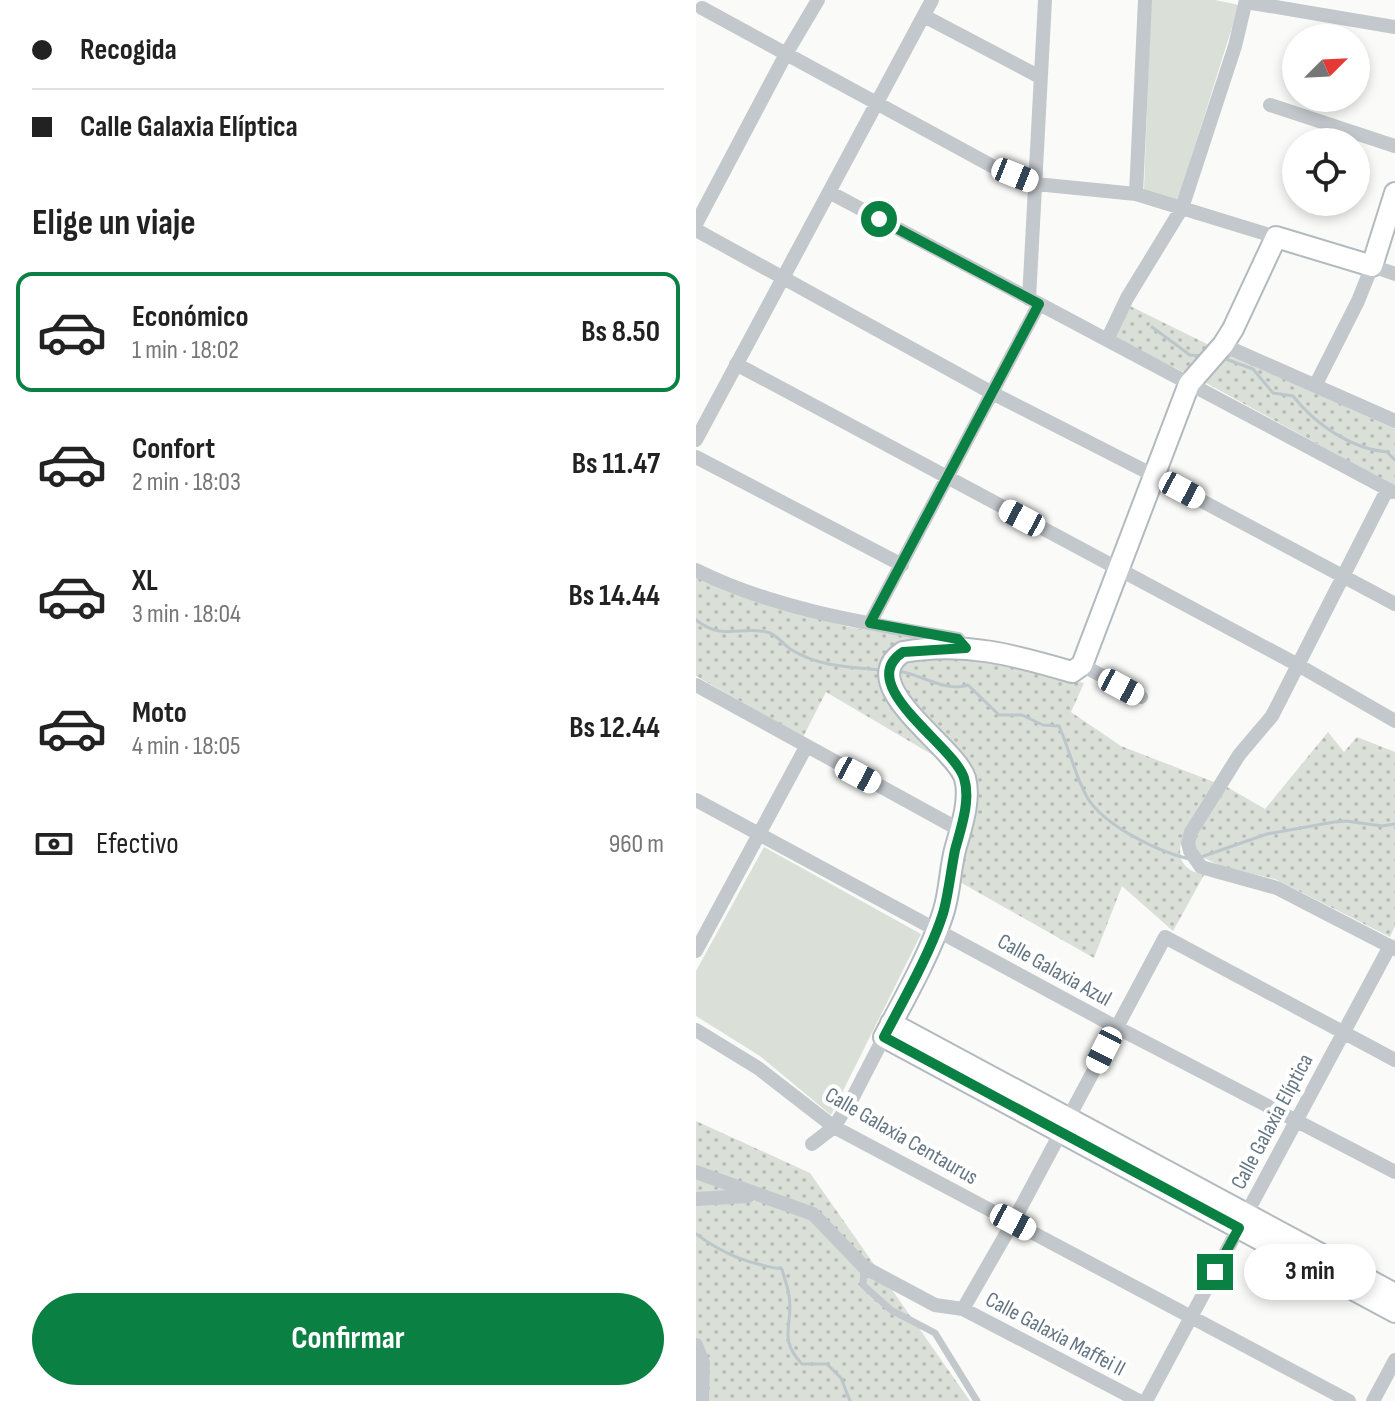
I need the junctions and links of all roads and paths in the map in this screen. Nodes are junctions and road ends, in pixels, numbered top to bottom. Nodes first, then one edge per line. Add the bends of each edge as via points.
1 (818, 0) edge
2 (932, 0) edge
3 (1045, 0) edge
4 (1145, 0) edge
5 (1344, 0) edge
6 (1246, 1) edge
7 (699, 9) edge
8 (924, 16) junction
9 (1347, 18) junction
10 (1395, 27) edge
11 (786, 54) junction
12 (1040, 77) junction
13 (877, 103) junction
14 (1270, 105) dead end
15 (1395, 146) edge
16 (1036, 184) junction
17 (829, 192) junction
18 (1395, 193) edge
19 (1136, 194) junction
20 (1182, 208) junction
21 (696, 227) edge
22 (1276, 237) junction
23 (1372, 266) junction
24 (1395, 274) edge
25 (783, 276) junction
26 (1034, 301) junction
27 (1107, 340) junction
28 (1223, 345) junction
29 (736, 364) junction
30 (1189, 384) junction
31 (1316, 384) junction
32 (994, 394) junction
33 (1394, 418) edge
34 (696, 440) edge
35 (696, 457) edge
36 (1155, 476) junction
37 (948, 478) junction
38 (1391, 491) edge
39 (902, 565) junction
40 (696, 570) edge
41 (1120, 570) junction
42 (1343, 576) junction
43 (1395, 604) edge
44 (870, 623) junction
45 (966, 648) junction
46 (1082, 665) junction
47 (1298, 665) junction
48 (696, 685) edge
49 (1141, 697) dead end
50 (1395, 721) edge
51 (806, 747) junction
52 (696, 800) edge
53 (960, 830) junction
54 (759, 834) junction
55 (696, 914) edge
56 (711, 922) junction
57 (937, 929) junction
58 (1392, 948) edge
59 (696, 951) edge
60 (1116, 1027) junction
61 (696, 1030) edge
62 (888, 1030) junction
63 (1343, 1032) junction
64 (1395, 1060) edge
65 (1296, 1121) junction
66 (1065, 1126) junction
67 (834, 1127) junction
68 (812, 1144) dead end
69 (696, 1172) edge
70 (1395, 1172) edge
71 (756, 1196) junction
72 (696, 1199) edge
73 (1242, 1221) junction
74 (1013, 1222) junction
75 (864, 1267) junction
76 (1395, 1294) edge
77 (963, 1309) junction
78 (1395, 1312) edge
79 (1191, 1316) junction
80 (696, 1345) edge
81 (1395, 1360) edge
82 (702, 1401) edge
83 (977, 1401) edge
84 (1139, 1401) edge
85 (1146, 1401) edge
86 (1349, 1401) edge
87 (1373, 1401) edge

1 - 11 street
2 - 8 street
3 - 12 street
4 - 19 street
5 - 9 street
6 - 9 street
6 - 20 street
7 - 11 street
8 - 12 street
8 - 13 street
9 - 10 street
11 - 13 street
11 - 21 street
12 - 16 street
13 - 16 street
13 - 17 street
14 - 15 street
16 - 19 street
16 - 26 street
17 - 25 street
17 - 26 street
18 - 23 street
19 - 20 street
20 - 22 street
20 - 27 street
21 - 25 street
22 - 23 street
22 - 28 street
23 - 24 street
23 - 31 street
25 - 29 street
25 - 32 street
26 - 27 street
26 - 32 street
27 - 30 street
28 - 30 street
28 - 31 street
29 - 34 street
29 - 37 street
30 - 36 street
30 - 38 street
31 - 33 street
32 - 36 street
32 - 37 street
35 - 39 street
36 - 41 street
36 - 42 street
37 - 39 street
37 - 41 street
38 - 42 street
39 - 44 street
40 - 44 street via 728,586
41 - 46 street
41 - 47 street
42 - 43 street
42 - 47 street
44 - 45 street via 958,639
45 - 46 street via 1002,652 1072,672
45 - 53 street via 903,652 890,665 888,676 904,706 957,761 967,788
46 - 49 street
47 - 50 street
47 - 58 street via 1272,716 1239,755 1191,832 1190,851 1201,867 1277,888
48 - 51 street
51 - 53 street
51 - 54 street
52 - 54 street, Calle Galaxia Azul
53 - 57 street
54 - 56 street
54 - 57 street, Calle Galaxia Azul
55 - 56 street
56 - 59 street
57 - 60 street, Calle Galaxia Azul
57 - 62 street
58 - 63 street, Calle Galaxia Elíptica
60 - 63 street via 1165,937
60 - 65 street, Calle Galaxia Azul
60 - 66 street
61 - 67 street, Calle Galaxia Centaurus via 758,1068
62 - 66 street
62 - 67 street
63 - 64 street
63 - 65 street, Calle Galaxia Elíptica
65 - 70 street, Calle Galaxia Azul
65 - 73 street, Calle Galaxia Elíptica
66 - 73 street
66 - 74 street
67 - 68 street
67 - 74 street, Calle Galaxia Centaurus
69 - 71 street, Calle Galaxia Maffei II
71 - 72 street
71 - 75 street, Calle Galaxia Maffei II via 813,1214
73 - 76 street
73 - 78 street
73 - 79 street, Calle Galaxia Elíptica
74 - 77 street
74 - 79 street, Calle Galaxia Centaurus
75 - 77 street, Calle Galaxia Maffei II via 935,1305
75 - 83 lane via 863,1285 891,1310 935,1333
77 - 84 street, Calle Galaxia Maffei II
79 - 85 street, Calle Galaxia Elíptica
79 - 86 street, Calle Galaxia Centaurus
80 - 82 street via 703,1363
81 - 87 street

